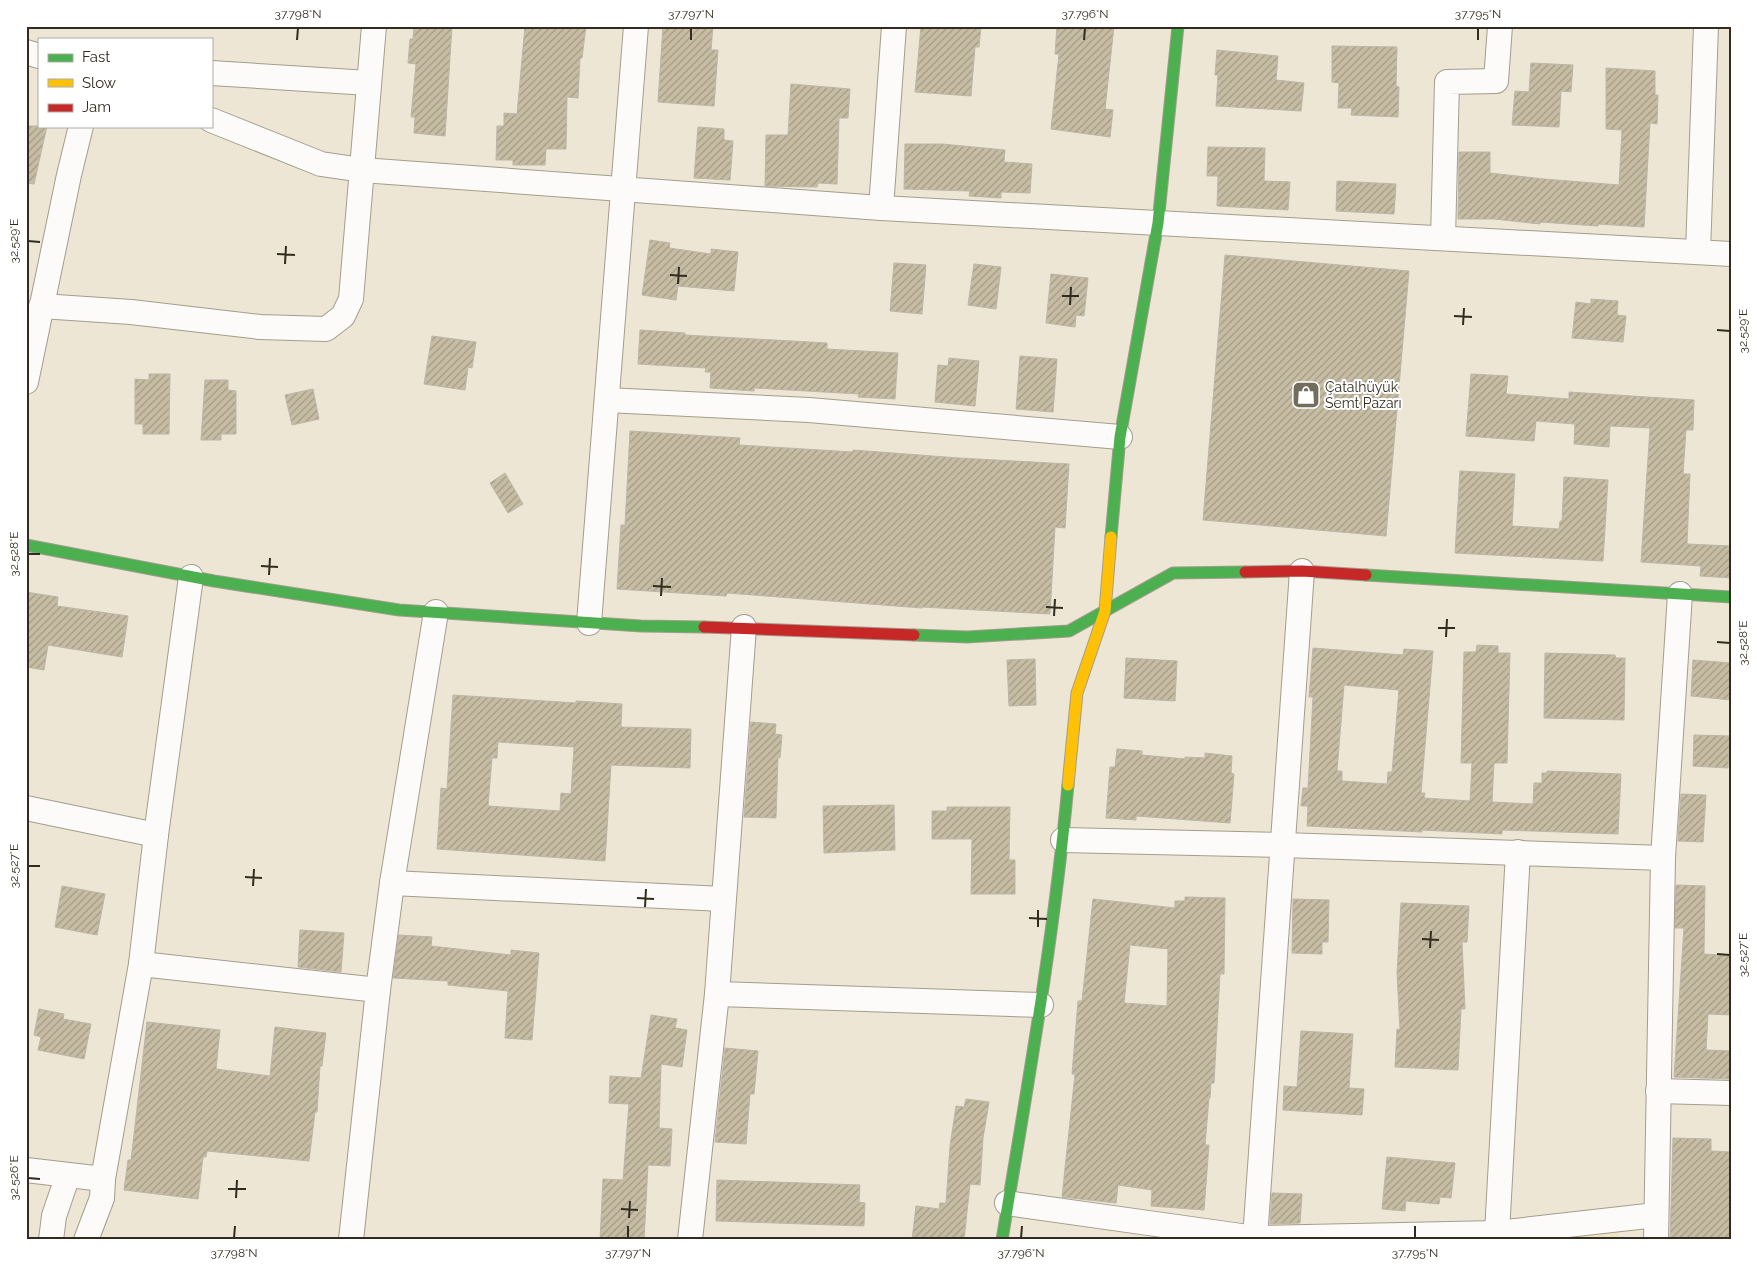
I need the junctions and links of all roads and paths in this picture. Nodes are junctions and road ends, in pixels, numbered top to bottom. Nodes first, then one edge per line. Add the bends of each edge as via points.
1 (374, 26) edge
2 (636, 26) edge
3 (894, 26) edge
4 (1178, 26) edge
5 (1500, 26) edge
6 (1706, 26) edge
7 (26, 52) edge
8 (38, 56) edge
9 (212, 73) edge
10 (369, 83) junction
11 (212, 120) edge
12 (81, 128) edge
13 (362, 170) junction
14 (624, 189) junction
15 (881, 208) junction
16 (1158, 223) junction
17 (1443, 238) junction
18 (1698, 252) junction
19 (1731, 254) edge
20 (41, 306) junction
21 (26, 382) edge
22 (607, 400) junction
23 (1120, 437) junction
24 (26, 545) edge
25 (1302, 571) junction
26 (191, 576) junction
27 (1680, 594) junction
28 (1731, 597) edge
29 (1104, 611) junction
30 (436, 612) junction
31 (589, 623) junction
32 (744, 627) junction
33 (26, 808) edge
34 (156, 835) junction
35 (1063, 840) junction
36 (1283, 844) junction
37 (1518, 852) junction
38 (1663, 858) junction
39 (392, 883) junction
40 (723, 898) junction
41 (140, 964) junction
42 (378, 990) junction
43 (716, 994) junction
44 (1041, 1005) junction
45 (1658, 1090) junction
46 (1731, 1093) edge
47 (26, 1170) edge
48 (68, 1175) junction
49 (103, 1180) junction
50 (1007, 1203) junction
51 (1656, 1215) junction
52 (1497, 1233) junction
53 (1255, 1238) junction
54 (51, 1240) edge
55 (86, 1240) edge
56 (351, 1240) edge
57 (690, 1240) edge
58 (1002, 1240) edge
59 (1656, 1240) edge

1 - 10 street
2 - 14 street
3 - 15 street
4 - 16 street
5 - 17 street via 1496,81 1447,82
6 - 18 street
7 - 8 street
9 - 10 street
10 - 13 street
11 - 13 street via 320,164
12 - 20 street
13 - 14 street
13 - 20 street via 351,299 343,316 326,329 260,327 131,312
14 - 15 street
14 - 22 street
15 - 16 street
16 - 17 street
16 - 23 street
17 - 18 street
18 - 19 street
20 - 21 street
22 - 23 street via 808,410
22 - 31 street
23 - 29 street
24 - 26 street
25 - 27 street
25 - 29 street via 1173,573
25 - 36 street
26 - 30 street via 400,610
26 - 34 street
27 - 28 street
27 - 38 street
29 - 32 street via 1069,631 967,637
29 - 35 street via 1077,693
30 - 31 street
30 - 39 street
31 - 32 street
32 - 40 street
33 - 34 street
34 - 41 street
35 - 36 street
35 - 44 street
36 - 37 street
36 - 53 street
37 - 38 street
37 - 52 street
38 - 45 street
39 - 40 street
39 - 42 street
40 - 43 street
41 - 42 street
41 - 49 street
42 - 56 street
43 - 44 street
43 - 57 street
44 - 50 street
45 - 46 street
45 - 51 street
47 - 48 street
48 - 49 street
48 - 54 street via 54,1216
49 - 55 street via 102,1198
50 - 53 street
50 - 58 street
51 - 52 street
51 - 59 street
52 - 53 street

